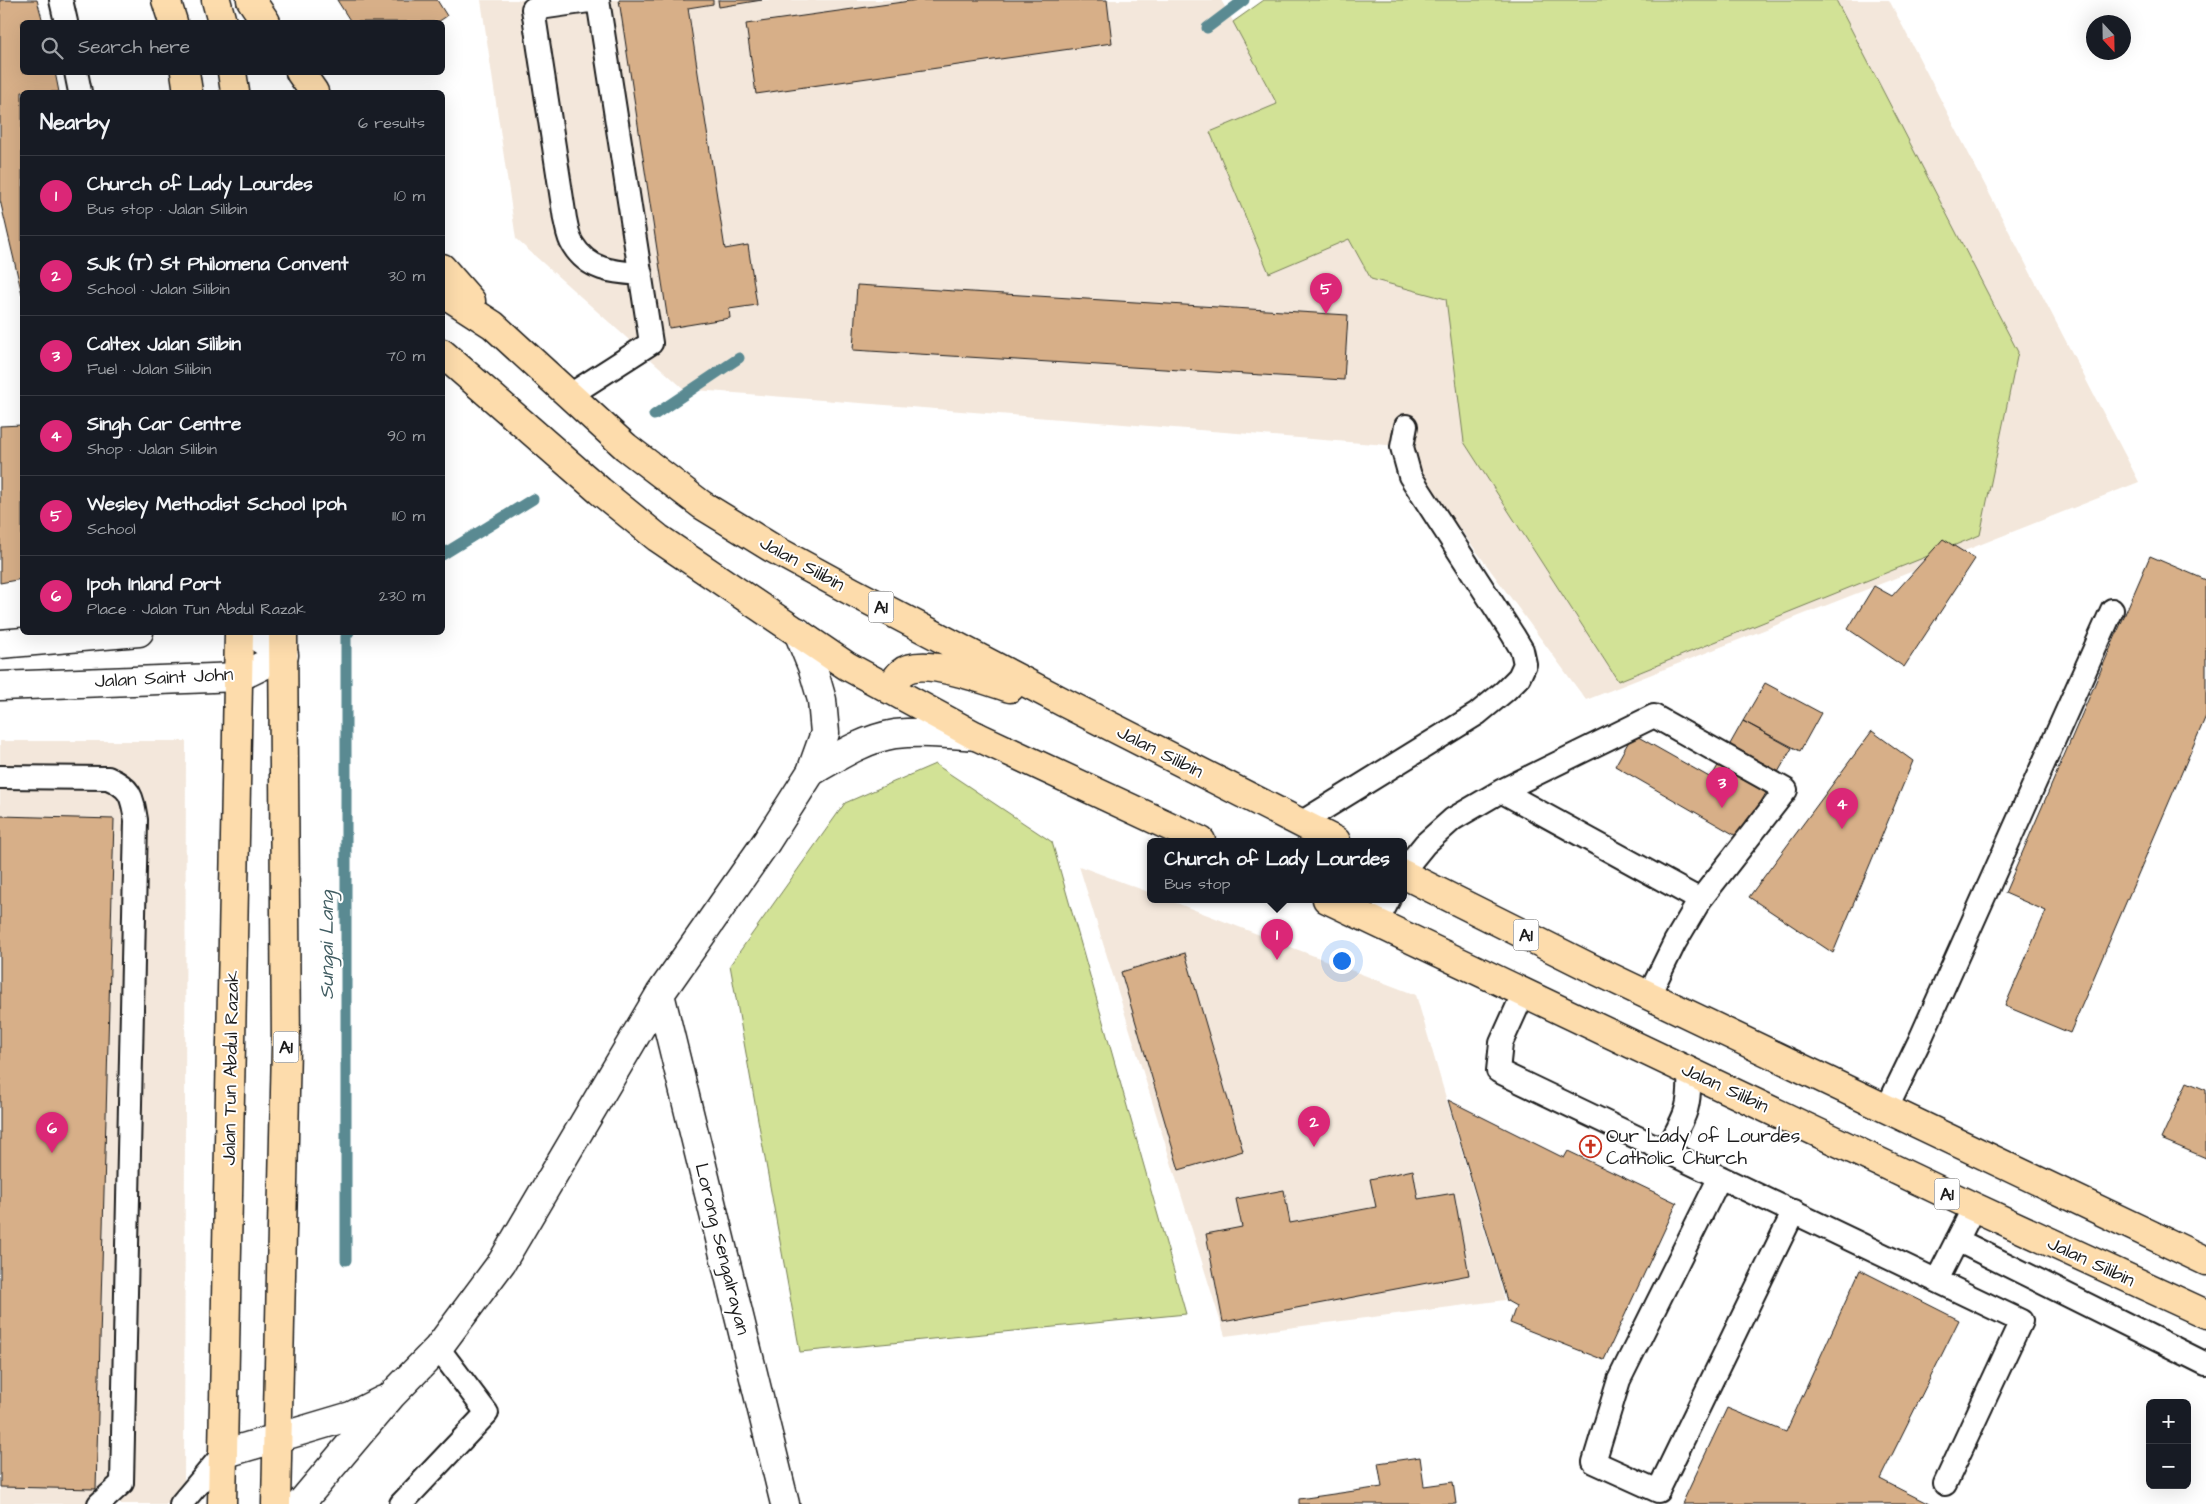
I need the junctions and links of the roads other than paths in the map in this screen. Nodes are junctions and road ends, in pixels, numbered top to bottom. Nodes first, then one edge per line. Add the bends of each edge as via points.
1 (61, 0) edge
2 (166, 0) edge
3 (216, 0) edge
4 (251, 0) edge
5 (597, 0) edge
6 (66, 20) edge
7 (172, 20) edge
8 (221, 20) edge
9 (265, 20) edge
10 (77, 75) edge
11 (185, 75) edge
12 (232, 75) edge
13 (302, 75) edge
14 (80, 90) edge
15 (188, 90) edge
16 (235, 90) edge
17 (313, 90) edge
18 (445, 271) edge
19 (641, 274) junction
20 (445, 294) edge
21 (493, 325) junction
22 (445, 356) edge
23 (445, 377) edge
24 (487, 392) junction
25 (570, 394) junction
26 (1406, 426) dead end
27 (2112, 610) dead end
28 (798, 632) junction
29 (104, 635) edge
30 (239, 635) edge
31 (258, 635) edge
32 (0, 644) edge
33 (284, 644) edge
34 (239, 676) junction
35 (0, 686) edge
36 (890, 690) junction
37 (1063, 702) junction
38 (976, 736) junction
39 (811, 772) junction
40 (0, 777) edge
41 (1501, 791) junction
42 (1299, 824) junction
43 (1195, 838) edge
44 (1329, 838) edge
45 (1407, 867) edge
46 (1407, 874) edge
47 (1700, 900) junction
48 (1347, 903) edge
49 (1383, 910) edge
50 (1524, 992) junction
51 (660, 994) junction
52 (1649, 995) junction
53 (1689, 1071) junction
54 (1887, 1108) junction
55 (1666, 1151) junction
56 (1720, 1177) junction
57 (1974, 1207) junction
58 (1794, 1211) junction
59 (1957, 1240) junction
60 (2206, 1261) edge
61 (1937, 1280) junction
62 (2206, 1314) edge
63 (438, 1348) junction
64 (2206, 1364) edge
65 (391, 1396) junction
66 (278, 1439) junction
67 (223, 1454) junction
68 (1945, 1484) dead end
69 (99, 1504) edge
70 (181, 1504) edge
71 (222, 1504) edge
72 (276, 1504) edge
73 (300, 1504) edge
74 (401, 1504) edge
75 (785, 1504) edge

1 - 6 lane
2 - 7 main road
3 - 8 main road
4 - 9 main road
5 - 19 lane
5 - 19 lane via 533,9 565,219 572,244 589,262 610,272
10 - 14 lane
11 - 15 main road
12 - 16 main road
13 - 17 main road
18 - 21 main road
19 - 25 lane via 651,343
20 - 21 main road, Jalan Silibin / A1
21 - 25 main road, Jalan Silibin / A1
22 - 24 main road
23 - 24 main road
24 - 28 main road via 600,492 658,538
25 - 37 main road, Jalan Silibin / A1 via 626,447 702,505 835,583
26 - 42 lane via 1402,447 1410,476 1513,634 1525,664 1519,678 1478,714
27 - 54 lane
28 - 36 main road via 847,666
28 - 39 street via 822,700 825,733
29 - 32 street
30 - 34 main road, Jalan Tun Abdul Razak
31 - 33 street
33 - 34 street, Jalan Saint John
33 - 66 main road, A1 via 286,1046
34 - 35 street, Jalan Saint John
34 - 67 main road, Jalan Tun Abdul Razak
36 - 37 main road via 900,673 910,668 926,667
36 - 38 main road
37 - 42 main road, Jalan Silibin / A1
38 - 39 street via 928,732 894,734 853,748
38 - 43 main road
39 - 51 street
40 - 69 lane via 108,778 123,785 133,802 136,820 122,1483
41 - 45 lane via 1453,819 1425,844
41 - 47 lane
41 - 47 lane via 1654,716 1786,790
42 - 44 main road, Jalan Silibin / A1
46 - 52 main road, A1
47 - 52 lane via 1674,942
48 - 49 main road, Jalan Silibin / A1
49 - 50 main road, Jalan Silibin / A1
50 - 53 main road, Jalan Silibin / A1
50 - 55 lane via 1501,1043 1498,1071
51 - 63 street via 502,1262
51 - 75 street, Lorong Sengalrayan
52 - 54 main road, A1
53 - 55 lane via 1687,1112
53 - 57 main road, Jalan Silibin / A1
54 - 60 main road, A1
55 - 56 lane
56 - 58 lane
56 - 58 lane via 1619,1380 1594,1462 1658,1491
57 - 59 lane
57 - 62 main road, Jalan Silibin / A1
58 - 61 lane
59 - 61 lane
59 - 64 lane
61 - 68 lane via 2021,1321
63 - 65 street
63 - 74 lane via 488,1413
65 - 66 street via 351,1416
65 - 73 street
66 - 67 street
66 - 72 main road, A1
67 - 70 lane
67 - 71 main road, Jalan Tun Abdul Razak

